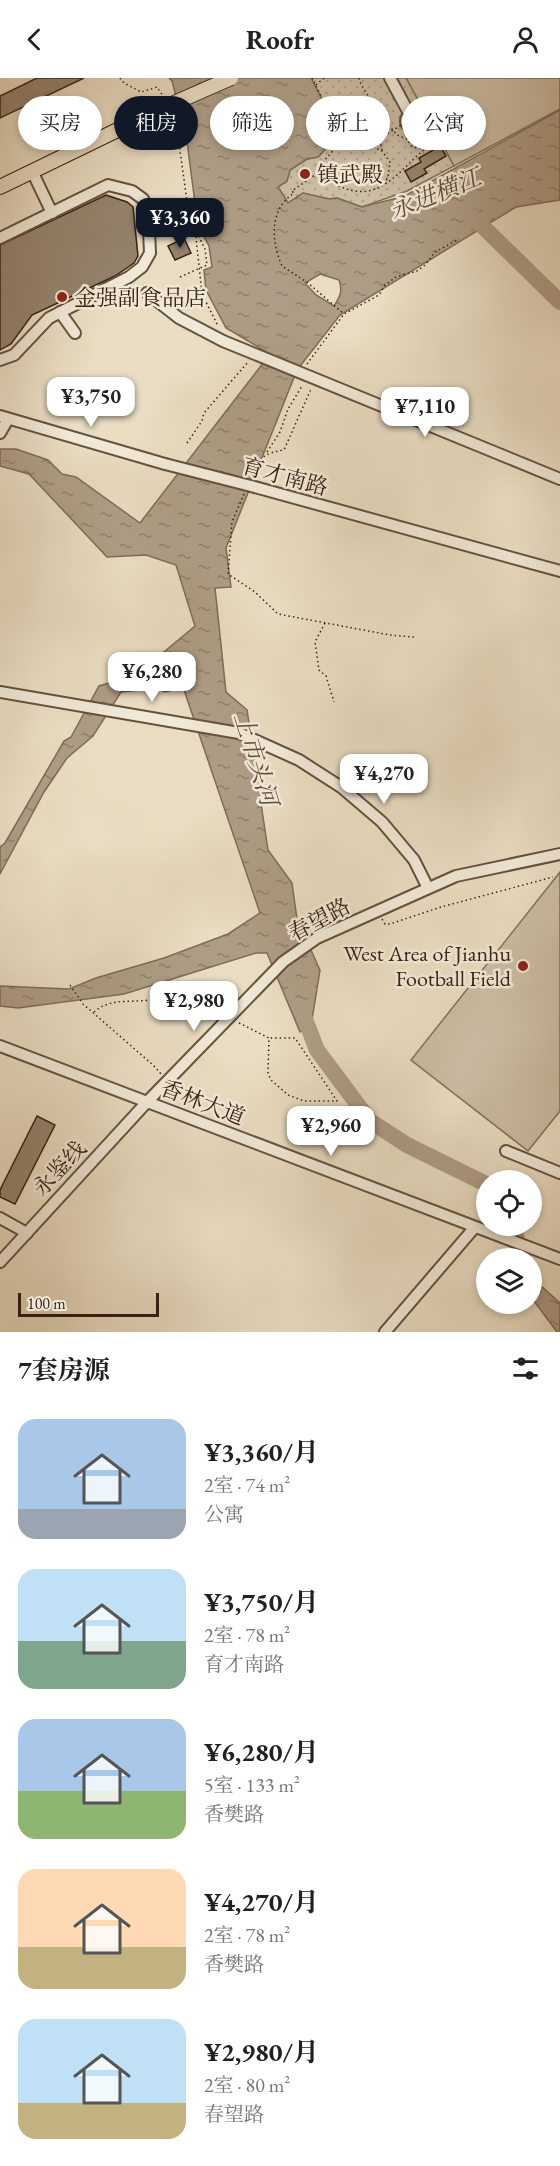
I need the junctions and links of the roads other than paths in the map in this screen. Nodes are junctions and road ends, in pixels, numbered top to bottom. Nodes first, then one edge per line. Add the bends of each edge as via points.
1 (231, 78) edge
2 (390, 78) edge
3 (402, 106) edge
4 (32, 171) junction
5 (1, 184) edge
6 (52, 213) junction
7 (0, 238) edge
8 (147, 293) dead end
9 (60, 312) junction
10 (75, 333) dead end
11 (0, 360) edge
12 (4, 418) edge
13 (0, 433) edge
14 (560, 479) edge
15 (560, 571) edge
16 (0, 692) edge
17 (560, 854) edge
18 (428, 888) junction
19 (0, 1046) edge
20 (147, 1102) junction
21 (506, 1151) dead end
22 (560, 1173) edge
23 (0, 1218) edge
24 (475, 1227) junction
25 (27, 1233) junction
26 (560, 1259) edge
27 (0, 1262) edge
28 (385, 1332) edge

1 - 4 main road, bridge
2 - 3 street
4 - 5 main road
4 - 6 street
6 - 7 street
6 - 9 street via 108,186 132,191 148,209 150,253 142,267
8 - 14 street via 179,318 223,341
9 - 10 street
9 - 11 street via 37,328 14,355
12 - 13 street
12 - 15 street, 育才南路, bridge
16 - 18 street via 238,733 299,760 382,822 414,860
17 - 18 street, 春望路 via 456,876
18 - 20 street, 春望路 via 317,938 282,963
19 - 20 street, 香林大道
20 - 24 street, 香林大道
20 - 25 street, 永鉴线
21 - 22 street
23 - 25 street
24 - 26 street, 香林大道
24 - 28 street
25 - 27 street, 永鉴线

